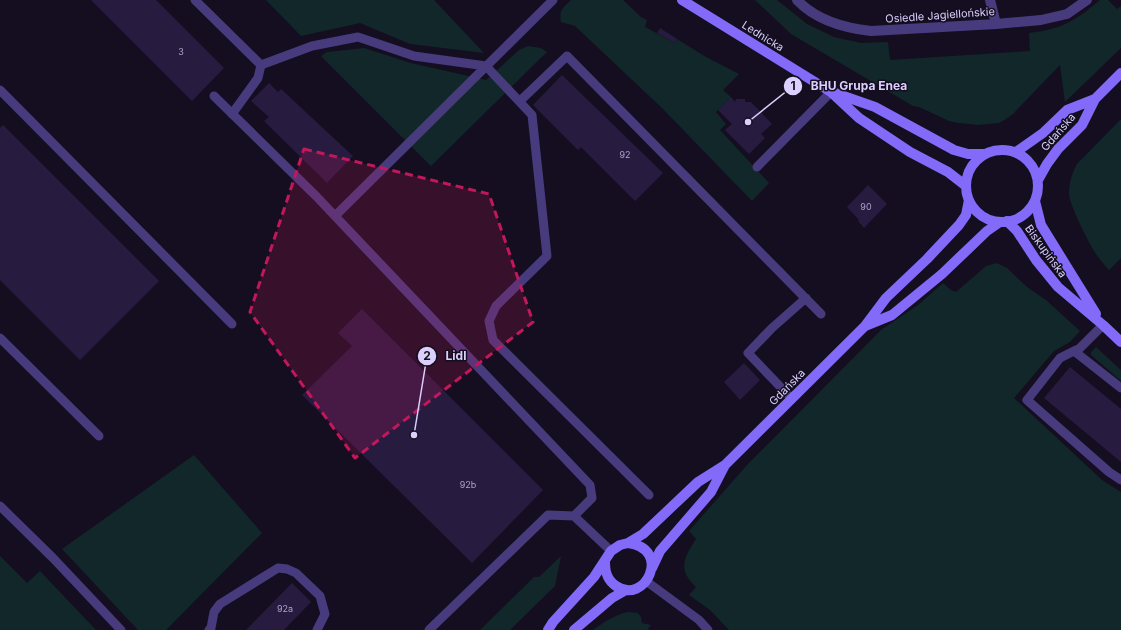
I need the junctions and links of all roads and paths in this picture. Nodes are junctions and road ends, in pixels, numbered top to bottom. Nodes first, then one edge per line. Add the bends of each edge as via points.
1 (195, 0) edge
2 (553, 0) edge
3 (682, 0) edge
4 (796, 0) edge
5 (990, 0) edge
6 (1087, 0) edge
7 (996, 24) junction
8 (261, 65) junction
9 (486, 66) junction
10 (1121, 73) edge
11 (0, 90) edge
12 (831, 92) junction
13 (214, 96) dead end
14 (1095, 100) junction
15 (520, 102) junction
16 (232, 114) junction
17 (1016, 152) junction
18 (984, 154) junction
19 (757, 167) dead end
20 (1038, 180) junction
21 (966, 186) junction
22 (969, 200) junction
23 (1035, 201) junction
24 (336, 216) junction
25 (1003, 222) junction
26 (806, 298) junction
27 (821, 314) dead end
28 (232, 324) dead end
29 (1103, 325) junction
30 (865, 326) junction
31 (0, 338) edge
32 (1121, 342) edge
33 (1074, 351) junction
34 (1121, 388) edge
35 (792, 398) junction
36 (99, 436) dead end
37 (725, 465) junction
38 (1121, 480) edge
39 (649, 496) dead end
40 (0, 506) edge
41 (574, 516) junction
42 (628, 543) junction
43 (611, 551) junction
44 (605, 562) junction
45 (652, 568) junction
46 (646, 581) junction
47 (626, 590) junction
48 (121, 630) edge
49 (209, 630) edge
50 (316, 630) edge
51 (429, 630) edge
52 (548, 630) edge
53 (574, 630) edge
54 (708, 630) edge

1 - 8 lane
2 - 9 lane
3 - 12 street, Lednicka
4 - 7 street, Osiedle Jagiellońskie via 803,7 828,21 853,29 871,31
5 - 7 street
6 - 7 street, Osiedle Jagiellońskie via 1067,14 1028,22
8 - 9 lane via 312,46 358,37 414,56
8 - 16 lane via 258,78
9 - 15 lane
9 - 24 lane
10 - 14 street, Gdańska
11 - 28 lane
12 - 18 street, Lednicka via 875,107 954,150 968,154
12 - 19 lane
12 - 21 street, Lednicka via 860,118 910,152 948,172
13 - 16 lane
14 - 17 street, Gdańska via 1067,110
14 - 20 street, Gdańska via 1082,125 1058,149
15 - 26 lane via 567,56
15 - 39 lane via 532,115 547,256 496,306 489,321 493,340
16 - 24 lane
17 - 18 street via 1000,150
17 - 20 street via 1031,163
18 - 21 street via 971,168
20 - 23 street
21 - 22 street
22 - 25 street via 980,214
22 - 30 street, Gdańska via 966,215 959,225 886,298
23 - 25 street via 1024,215
23 - 29 street, Biskupińska via 1041,225
24 - 41 lane via 590,485 592,498
25 - 29 street, Biskupińska via 1017,231 1058,287
25 - 30 street, Gdańska via 987,231 942,274 892,315
26 - 27 lane
26 - 35 lane via 748,353
29 - 32 street, Biskupińska
29 - 33 lane
30 - 35 street, Gdańska
31 - 36 lane
33 - 34 lane
33 - 38 lane via 1060,358 1027,400
35 - 37 street, Gdańska
37 - 42 street, Gdańska via 698,482 648,530
37 - 45 street, Gdańska via 711,492 660,551
40 - 48 lane
41 - 43 lane
41 - 51 lane via 548,515
42 - 43 street, Gdańska
42 - 45 street via 636,544 648,553
43 - 44 street
44 - 47 street via 605,570 612,583
44 - 52 street
45 - 46 street, Gdańska
46 - 47 street via 641,586
46 - 54 lane via 699,620
47 - 53 street via 612,598
49 - 50 lane via 214,612 220,604 278,568 296,573 320,596 324,614

